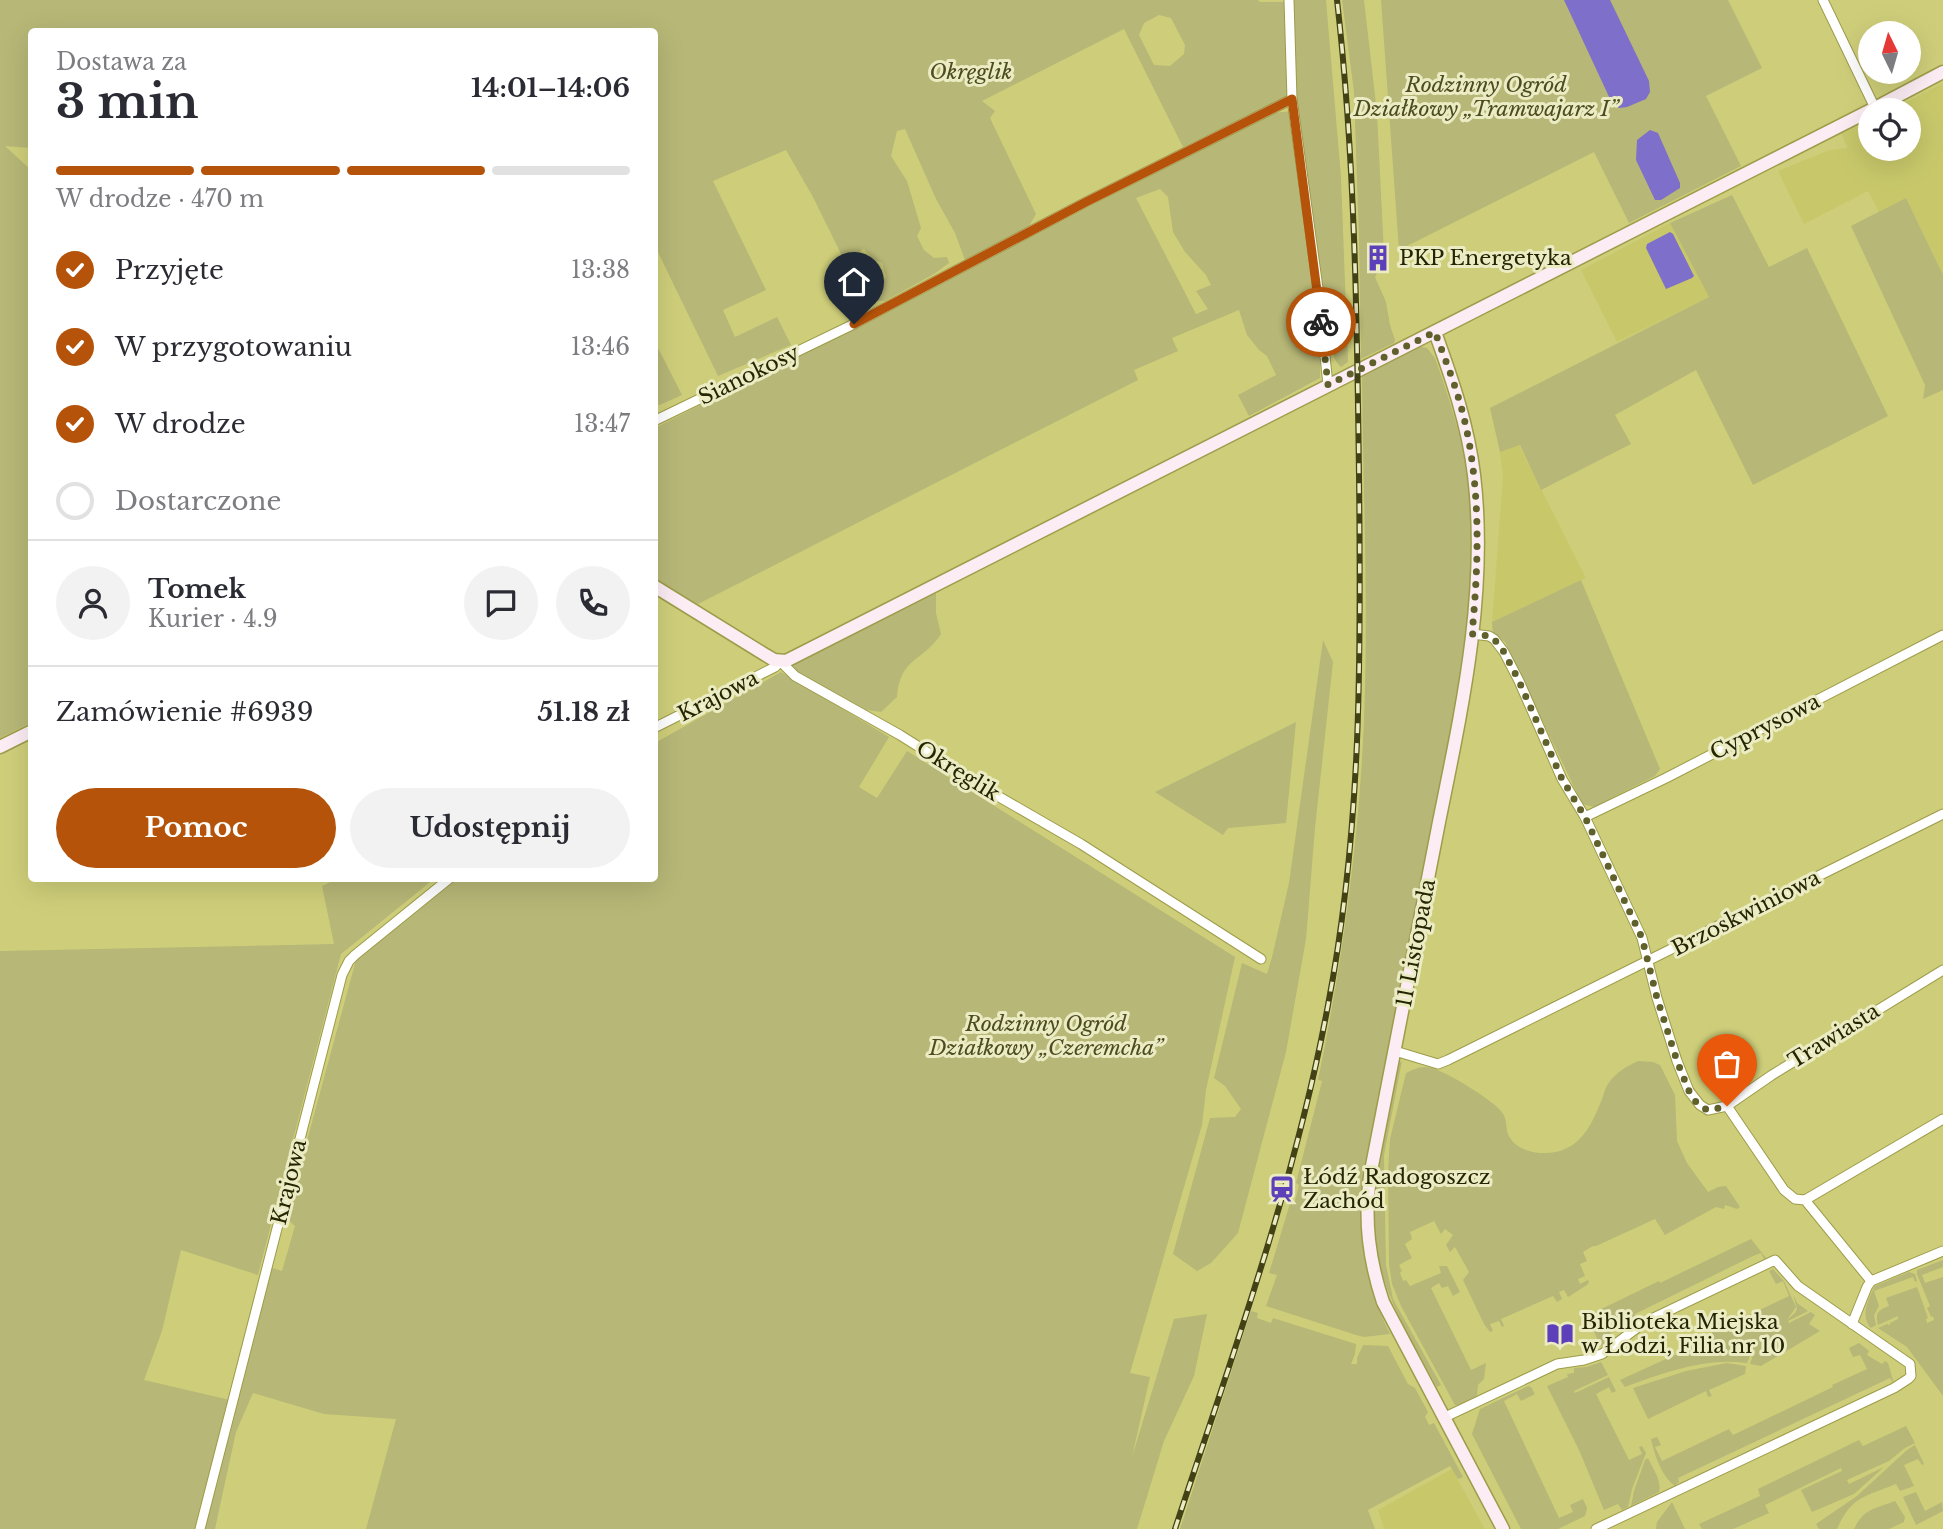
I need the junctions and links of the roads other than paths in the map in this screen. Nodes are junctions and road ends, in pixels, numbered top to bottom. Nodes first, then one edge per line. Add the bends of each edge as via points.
1 (1289, 0) edge
2 (1823, 0) edge
3 (1943, 72) edge
4 (1867, 98) edge
5 (1894, 98) edge
6 (1292, 99) junction
7 (1858, 117) edge
8 (1435, 332) junction
9 (1328, 385) junction
10 (658, 419) edge
11 (658, 588) edge
12 (1472, 634) junction
13 (1943, 635) edge
14 (780, 661) junction
15 (658, 726) edge
16 (28, 733) edge
17 (0, 747) edge
18 (1943, 814) edge
19 (1585, 817) junction
20 (445, 882) edge
21 (1261, 959) dead end
22 (1648, 962) junction
23 (1943, 970) edge
24 (1395, 1051) junction
25 (1727, 1106) junction
26 (1943, 1119) edge
27 (1805, 1200) junction
28 (1943, 1251) edge
29 (1871, 1281) junction
30 (1852, 1324) junction
31 (1443, 1418) junction
32 (200, 1529) edge
33 (1503, 1529) edge
34 (1596, 1529) edge

1 - 6 street
2 - 4 street
3 - 5 street
6 - 9 street
6 - 10 street, Sianokosy
7 - 8 street
8 - 9 street
8 - 12 street, 11 Listopada via 1460,404 1475,477 1477,557
9 - 14 street
11 - 14 street, Okręglik
12 - 19 street via 1489,636 1504,652 1562,779
12 - 24 street, 11 Listopada
13 - 19 street, Cyprysowa
14 - 15 street, Krajowa
14 - 21 street, Okręglik via 795,676 1081,844
16 - 17 street
18 - 22 street, Brzoskwiniowa
19 - 22 street via 1640,933
20 - 32 street, Krajowa via 355,955 342,975
22 - 24 street, Brzoskwiniowa via 1438,1064
22 - 25 street via 1689,1091 1705,1109
23 - 25 street, Trawiasta
24 - 31 street, 11 Listopada via 1368,1192 1369,1246 1383,1302
25 - 27 street via 1784,1190
26 - 27 street
27 - 29 street
28 - 29 street
29 - 30 street
30 - 31 street via 1798,1286 1775,1259 1644,1322 1602,1354 1557,1364
30 - 34 street via 1910,1364 1908,1379
31 - 33 street, 11 Listopada

